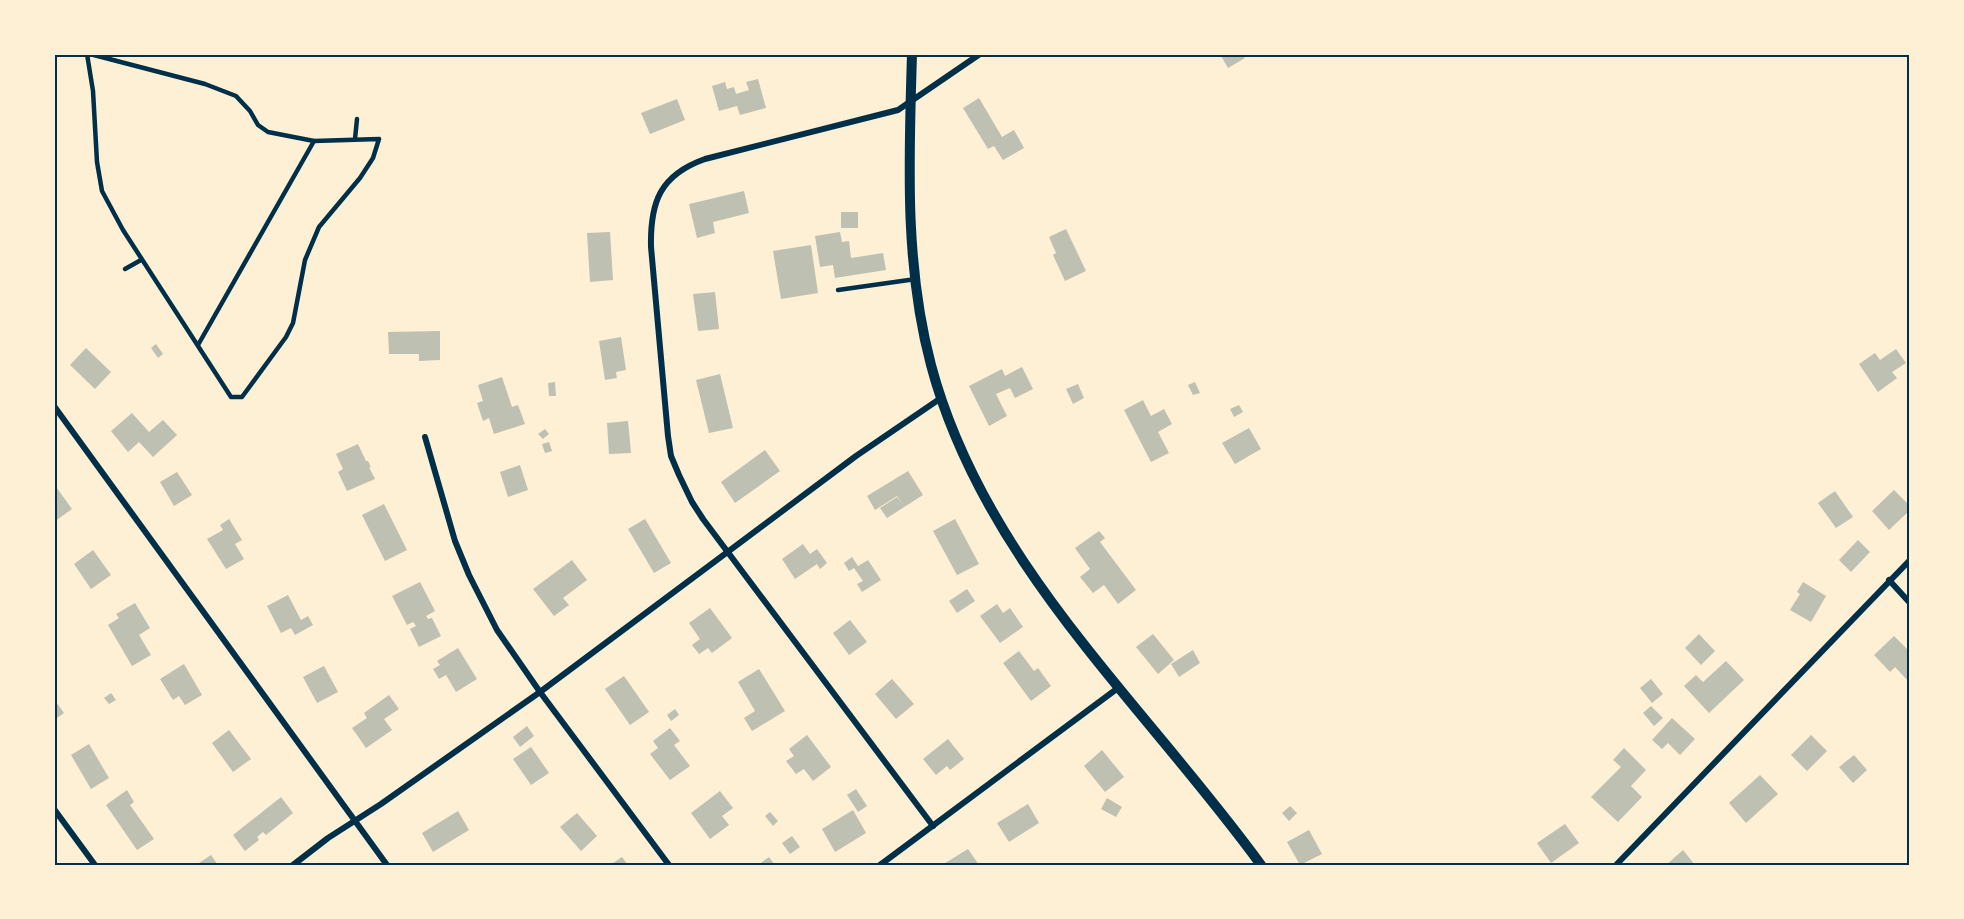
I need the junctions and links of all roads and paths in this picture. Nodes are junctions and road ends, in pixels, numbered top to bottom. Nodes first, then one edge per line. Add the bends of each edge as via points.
1 (88, 54) edge
2 (912, 54) edge
3 (980, 54) edge
4 (911, 101) junction
5 (357, 118) dead end
6 (355, 140) junction
7 (314, 141) junction
8 (141, 260) junction
9 (125, 269) dead end
10 (916, 279) junction
11 (838, 290) dead end
12 (198, 345) junction
13 (941, 398) junction
14 (54, 406) edge
15 (425, 437) dead end
16 (727, 552) junction
17 (1910, 560) edge
18 (1889, 580) junction
19 (1910, 603) edge
20 (1119, 688) junction
21 (540, 693) junction
22 (54, 809) edge
23 (354, 820) junction
24 (933, 826) junction
25 (95, 865) edge
26 (293, 865) edge
27 (387, 865) edge
28 (669, 865) edge
29 (880, 865) edge
30 (1261, 865) edge
31 (1616, 865) edge

1 - 7 lane via 205,84 236,96 268,132
1 - 8 lane via 102,191
2 - 4 street
3 - 4 street
4 - 10 street via 910,204
4 - 16 street via 876,117 695,163 661,189 652,215 651,248 669,447 687,494
5 - 6 lane
6 - 7 lane
6 - 12 lane via 379,139 373,159 319,227 305,261 293,323 242,397 231,397
7 - 12 lane
8 - 9 lane
8 - 12 lane
10 - 11 lane
10 - 13 street via 923,327
13 - 16 street via 874,442
13 - 20 street via 1001,524 1066,621
14 - 23 street
15 - 21 street via 469,575 497,630
16 - 21 street
16 - 24 street
17 - 18 street
18 - 19 street
18 - 31 street
20 - 24 street
20 - 30 street
21 - 23 street
21 - 28 street
22 - 25 street
23 - 26 street
23 - 27 street
24 - 29 street

